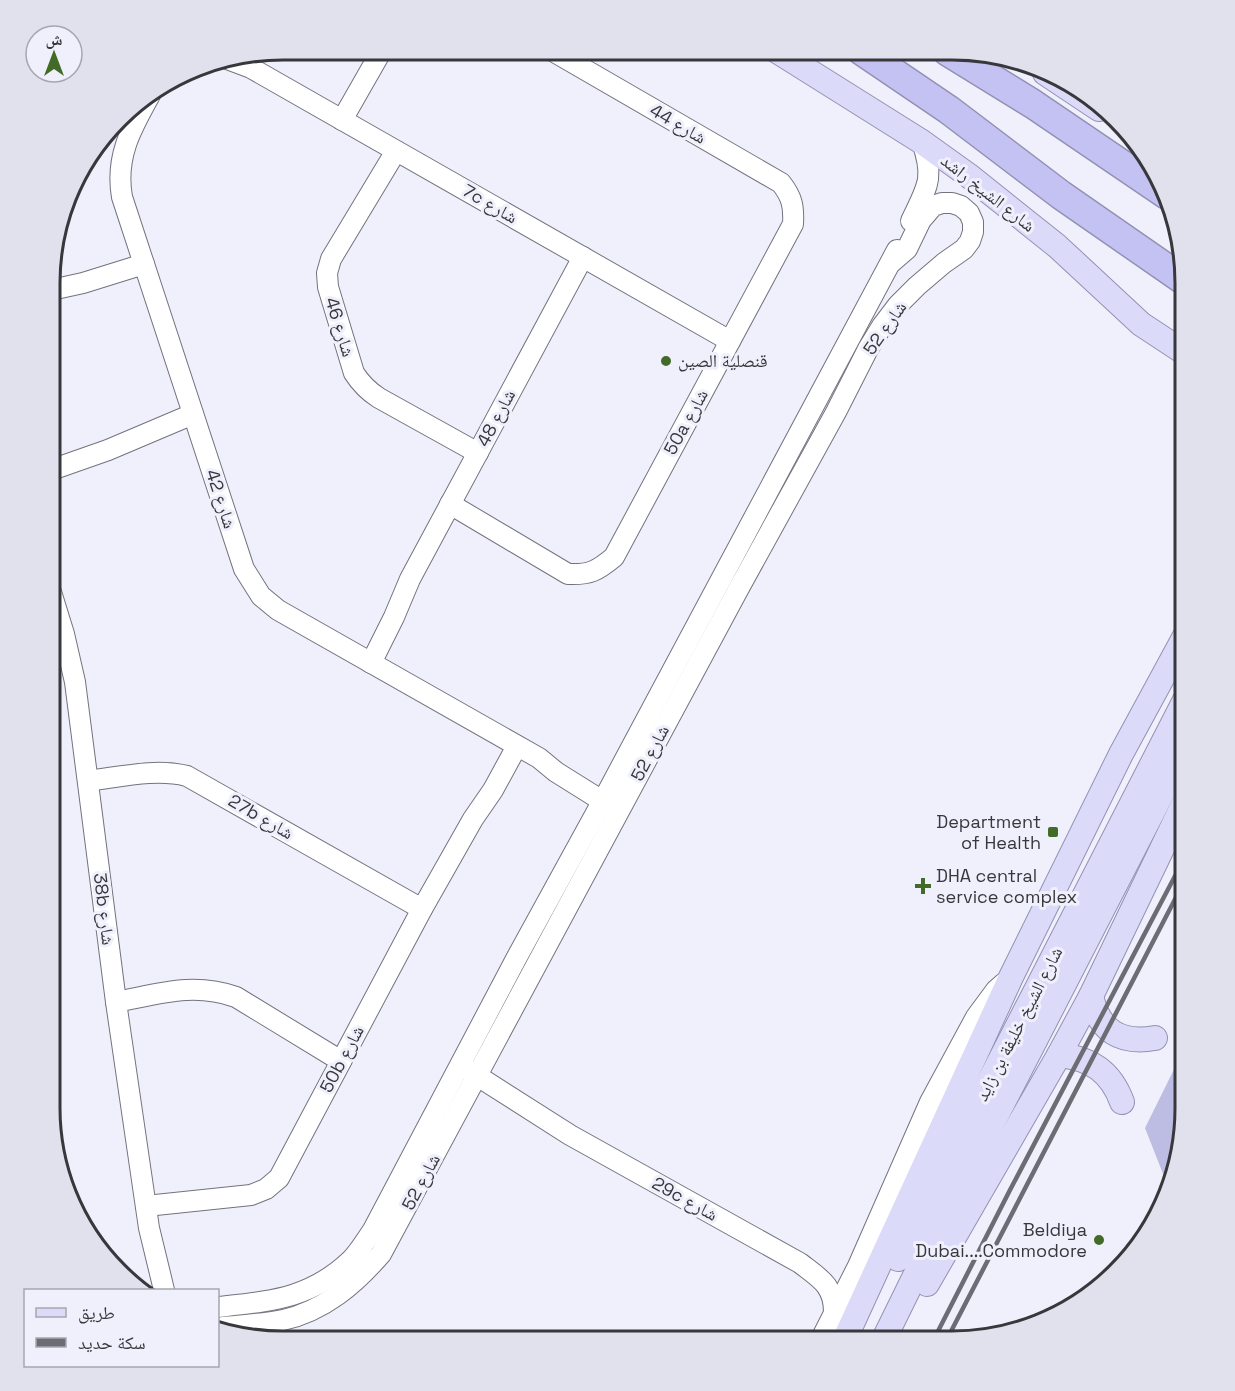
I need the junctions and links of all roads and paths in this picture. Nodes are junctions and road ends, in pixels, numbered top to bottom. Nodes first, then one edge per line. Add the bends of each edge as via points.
1 (376, 60) edge
2 (568, 60) edge
3 (791, 60) edge
4 (875, 60) edge
5 (961, 60) edge
6 (246, 63) edge
7 (142, 110) edge
8 (342, 120) junction
9 (922, 142) junction
10 (396, 151) junction
11 (1152, 185) edge
12 (794, 208) joint
13 (583, 257) junction
14 (142, 259) junction
15 (891, 262) junction
16 (1175, 274) edge
17 (60, 287) edge
18 (1141, 324) junction
19 (1175, 337) edge
20 (730, 341) junction
21 (1175, 346) edge
22 (1175, 359) edge
23 (195, 420) junction
24 (478, 453) junction
25 (60, 467) edge
26 (450, 504) junction
27 (60, 621) edge
28 (1175, 654) edge
29 (367, 660) junction
30 (1175, 721) edge
31 (513, 744) junction
32 (1175, 767) edge
33 (88, 781) junction
34 (614, 801) junction
35 (1175, 822) edge
36 (422, 909) junction
37 (1011, 977) junction
38 (1091, 996) junction
39 (116, 1002) junction
40 (1155, 1038) dead end
41 (1059, 1055) junction
42 (341, 1061) junction
43 (460, 1065) junction
44 (451, 1083) junction
45 (474, 1084) junction
46 (994, 1097) junction
47 (1122, 1102) dead end
48 (146, 1206) junction
49 (150, 1228) junction
50 (800, 1263) junction
51 (858, 1266) junction
52 (154, 1289) edge
53 (164, 1289) edge
54 (867, 1294) junction
55 (902, 1304) junction
56 (219, 1307) edge
57 (834, 1312) junction
58 (234, 1326) edge
59 (825, 1331) edge
60 (849, 1331) edge
61 (888, 1331) edge

1 - 8 street
2 - 12 street, شارع 44 via 781,183
3 - 9 main road, شارع الشيخ راشد
4 - 16 highway
5 - 11 highway
6 - 8 street, 7c شارع
7 - 14 street, شارع 42 via 127,137 120,166 122,197
8 - 10 street, 7c شارع
9 - 15 street, شارع 52 via 930,178
9 - 18 main road, شارع الشيخ راشد via 1057,246
10 - 13 street, 7c شارع
10 - 24 street, شارع 46 via 331,259 327,287 360,383 369,392
12 - 20 street, 50a شارع via 793,224
13 - 20 street, 7c شارع
13 - 24 street, شارع 48
14 - 17 street via 83,283
14 - 23 street, شارع 42
15 - 34 street, شارع 52
15 - 34 street, شارع 52 via 907,249 921,220 933,206 952,203 969,213 974,232 970,241 898,305 868,348 739,588
18 - 19 main road
18 - 21 main road, شارع الشيخ راشد
18 - 22 main road
20 - 26 street, 50a شارع via 614,558 601,568 585,575 568,574
23 - 25 street
23 - 29 street, شارع 42 via 244,569 255,588 278,610
24 - 26 street, شارع 48
26 - 29 street, شارع 48 via 394,616
27 - 33 street, 38b شارع via 75,682
28 - 37 main road via 1121,754
29 - 31 street, شارع 42
30 - 46 main road, شارع الشيخ خليفة بن زايد
31 - 34 street, شارع 42 via 558,765
31 - 36 street, 50b شارع via 487,800
32 - 46 main road, شارع الشيخ خليفة بن زايد
33 - 36 street, 27b شارع via 162,773 188,776
33 - 39 street, 38b شارع
34 - 43 street, شارع 52
34 - 45 street, شارع 52
35 - 38 main road
36 - 42 street, 50b شارع
37 - 51 street via 976,1017 930,1102
37 - 54 main road
38 - 40 main road via 1094,1011 1113,1033 1140,1041
38 - 41 main road
39 - 42 street via 197,988 217,990 236,997
39 - 48 street, 38b شارع
41 - 47 main road via 1087,1060 1099,1067 1117,1088
41 - 55 main road via 928,1283
42 - 48 street, 50b شارع via 279,1178 266,1189 251,1195
43 - 44 street, شارع 52
43 - 45 street, 29c شارع
44 - 45 street, 29c شارع
44 - 56 street, شارع 52 via 373,1230 352,1259 325,1281 293,1296
45 - 50 street, 29c شارع
45 - 58 street, شارع 52 via 381,1254 360,1277 310,1310 284,1319
46 - 54 main road, شارع الشيخ خليفة بن زايد via 894,1267
46 - 55 main road, شارع الشيخ خليفة بن زايد
48 - 49 street, 38b شارع
49 - 52 street, 38b شارع
49 - 53 street, 38b شارع
50 - 51 street, 29c شارع via 834,1270
50 - 57 street, 29c شارع via 831,1290
51 - 57 street
54 - 60 main road, شارع الشيخ خليفة بن زايد
55 - 61 main road, شارع الشيخ خليفة بن زايد
57 - 59 street

